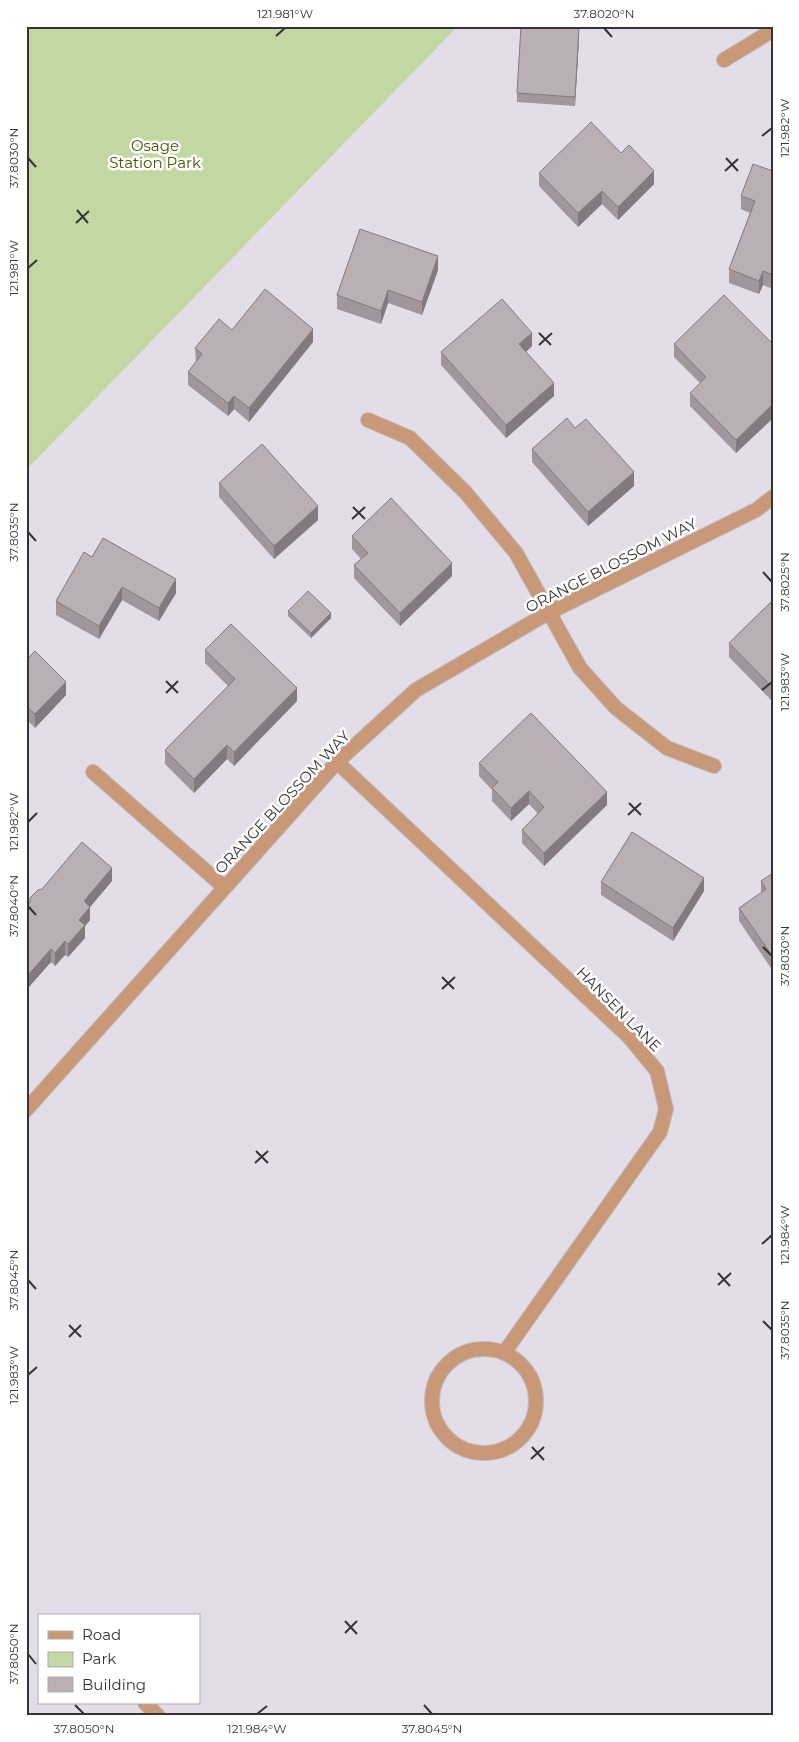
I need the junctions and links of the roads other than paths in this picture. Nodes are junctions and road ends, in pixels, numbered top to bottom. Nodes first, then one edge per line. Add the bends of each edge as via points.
1 (773, 30) edge
2 (724, 60) dead end
3 (368, 420) dead end
4 (773, 497) edge
5 (548, 613) junction
6 (337, 762) junction
7 (714, 766) dead end
8 (94, 772) dead end
9 (224, 887) junction
10 (26, 1110) edge
11 (504, 1352) junction
12 (146, 1704) edge
13 (158, 1716) edge

1 - 2 street
3 - 5 street via 410,438 466,493 516,553
4 - 5 street, ORANGE BLOSSOM WAY via 756,510
5 - 6 street, ORANGE BLOSSOM WAY via 416,690
5 - 7 street via 580,668 616,708 667,748
6 - 9 street, ORANGE BLOSSOM WAY
6 - 11 street, HANSEN LANE via 629,1037 657,1071 666,1109 660,1132
8 - 9 street
9 - 10 street, ORANGE BLOSSOM WAY
11 - 11 street via 470,1350 454,1358 442,1370 434,1386 432,1403 436,1420 445,1434 459,1446 475,1452 492,1452 508,1447 522,1437 531,1423 536,1407 535,1390 529,1374
12 - 13 street

